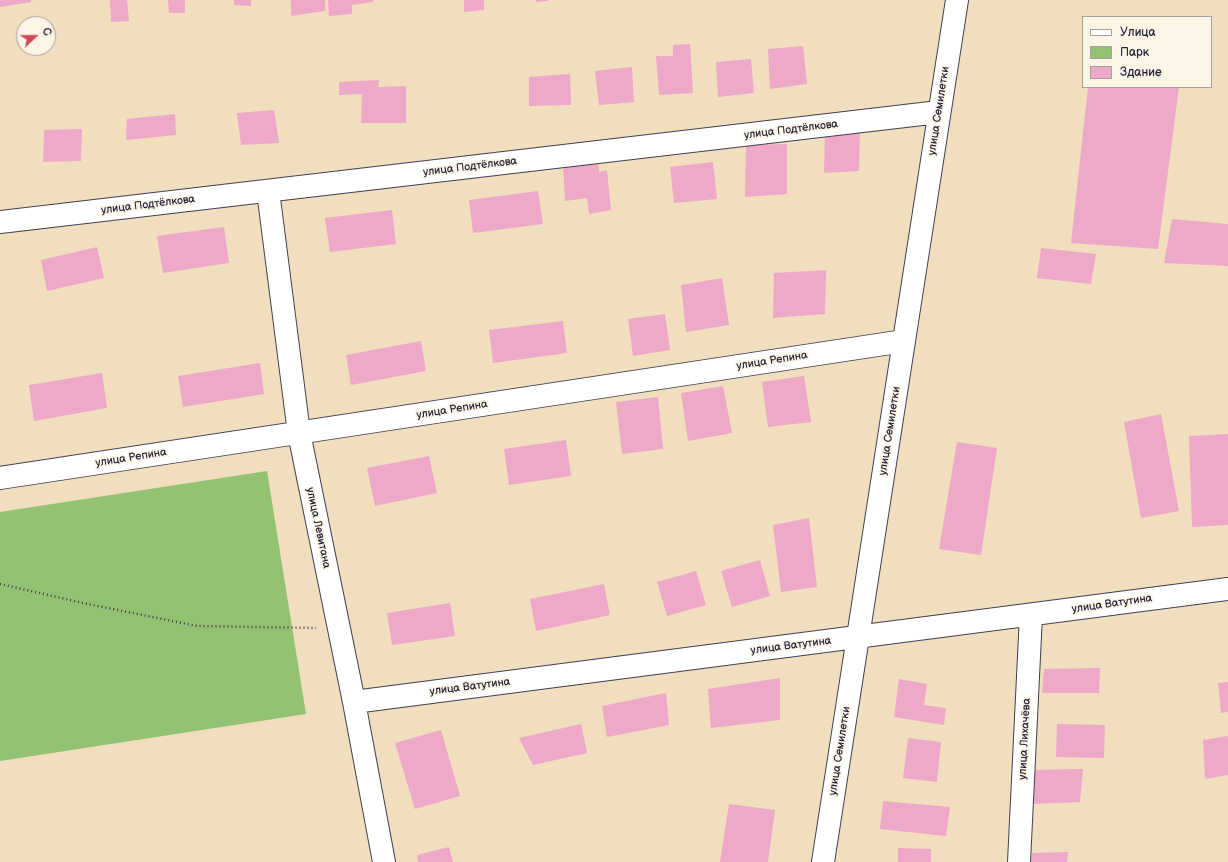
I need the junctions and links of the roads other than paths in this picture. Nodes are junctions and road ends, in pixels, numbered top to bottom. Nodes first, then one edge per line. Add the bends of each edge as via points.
1 (956, 0) edge
2 (939, 112) junction
3 (268, 191) junction
4 (0, 222) edge
5 (904, 341) junction
6 (299, 433) junction
7 (0, 478) edge
8 (1228, 588) edge
9 (1031, 615) junction
10 (857, 637) junction
11 (354, 702) junction
12 (384, 862) edge
13 (823, 862) edge
14 (1019, 862) edge

1 - 2 street, улица Семилетки
2 - 3 street, улица Подтёлкова
2 - 5 street, улица Семилетки
3 - 4 street, улица Подтёлкова
3 - 6 street, улица Левитана
5 - 6 street, улица Репина
5 - 10 street, улица Семилетки
6 - 7 street, улица Репина
6 - 11 street, улица Левитана
8 - 9 street, улица Ватутина
9 - 10 street, улица Ватутина
9 - 14 street, улица Лихачёва
10 - 11 street, улица Ватутина
10 - 13 street, улица Семилетки
11 - 12 street, улица Левитана

